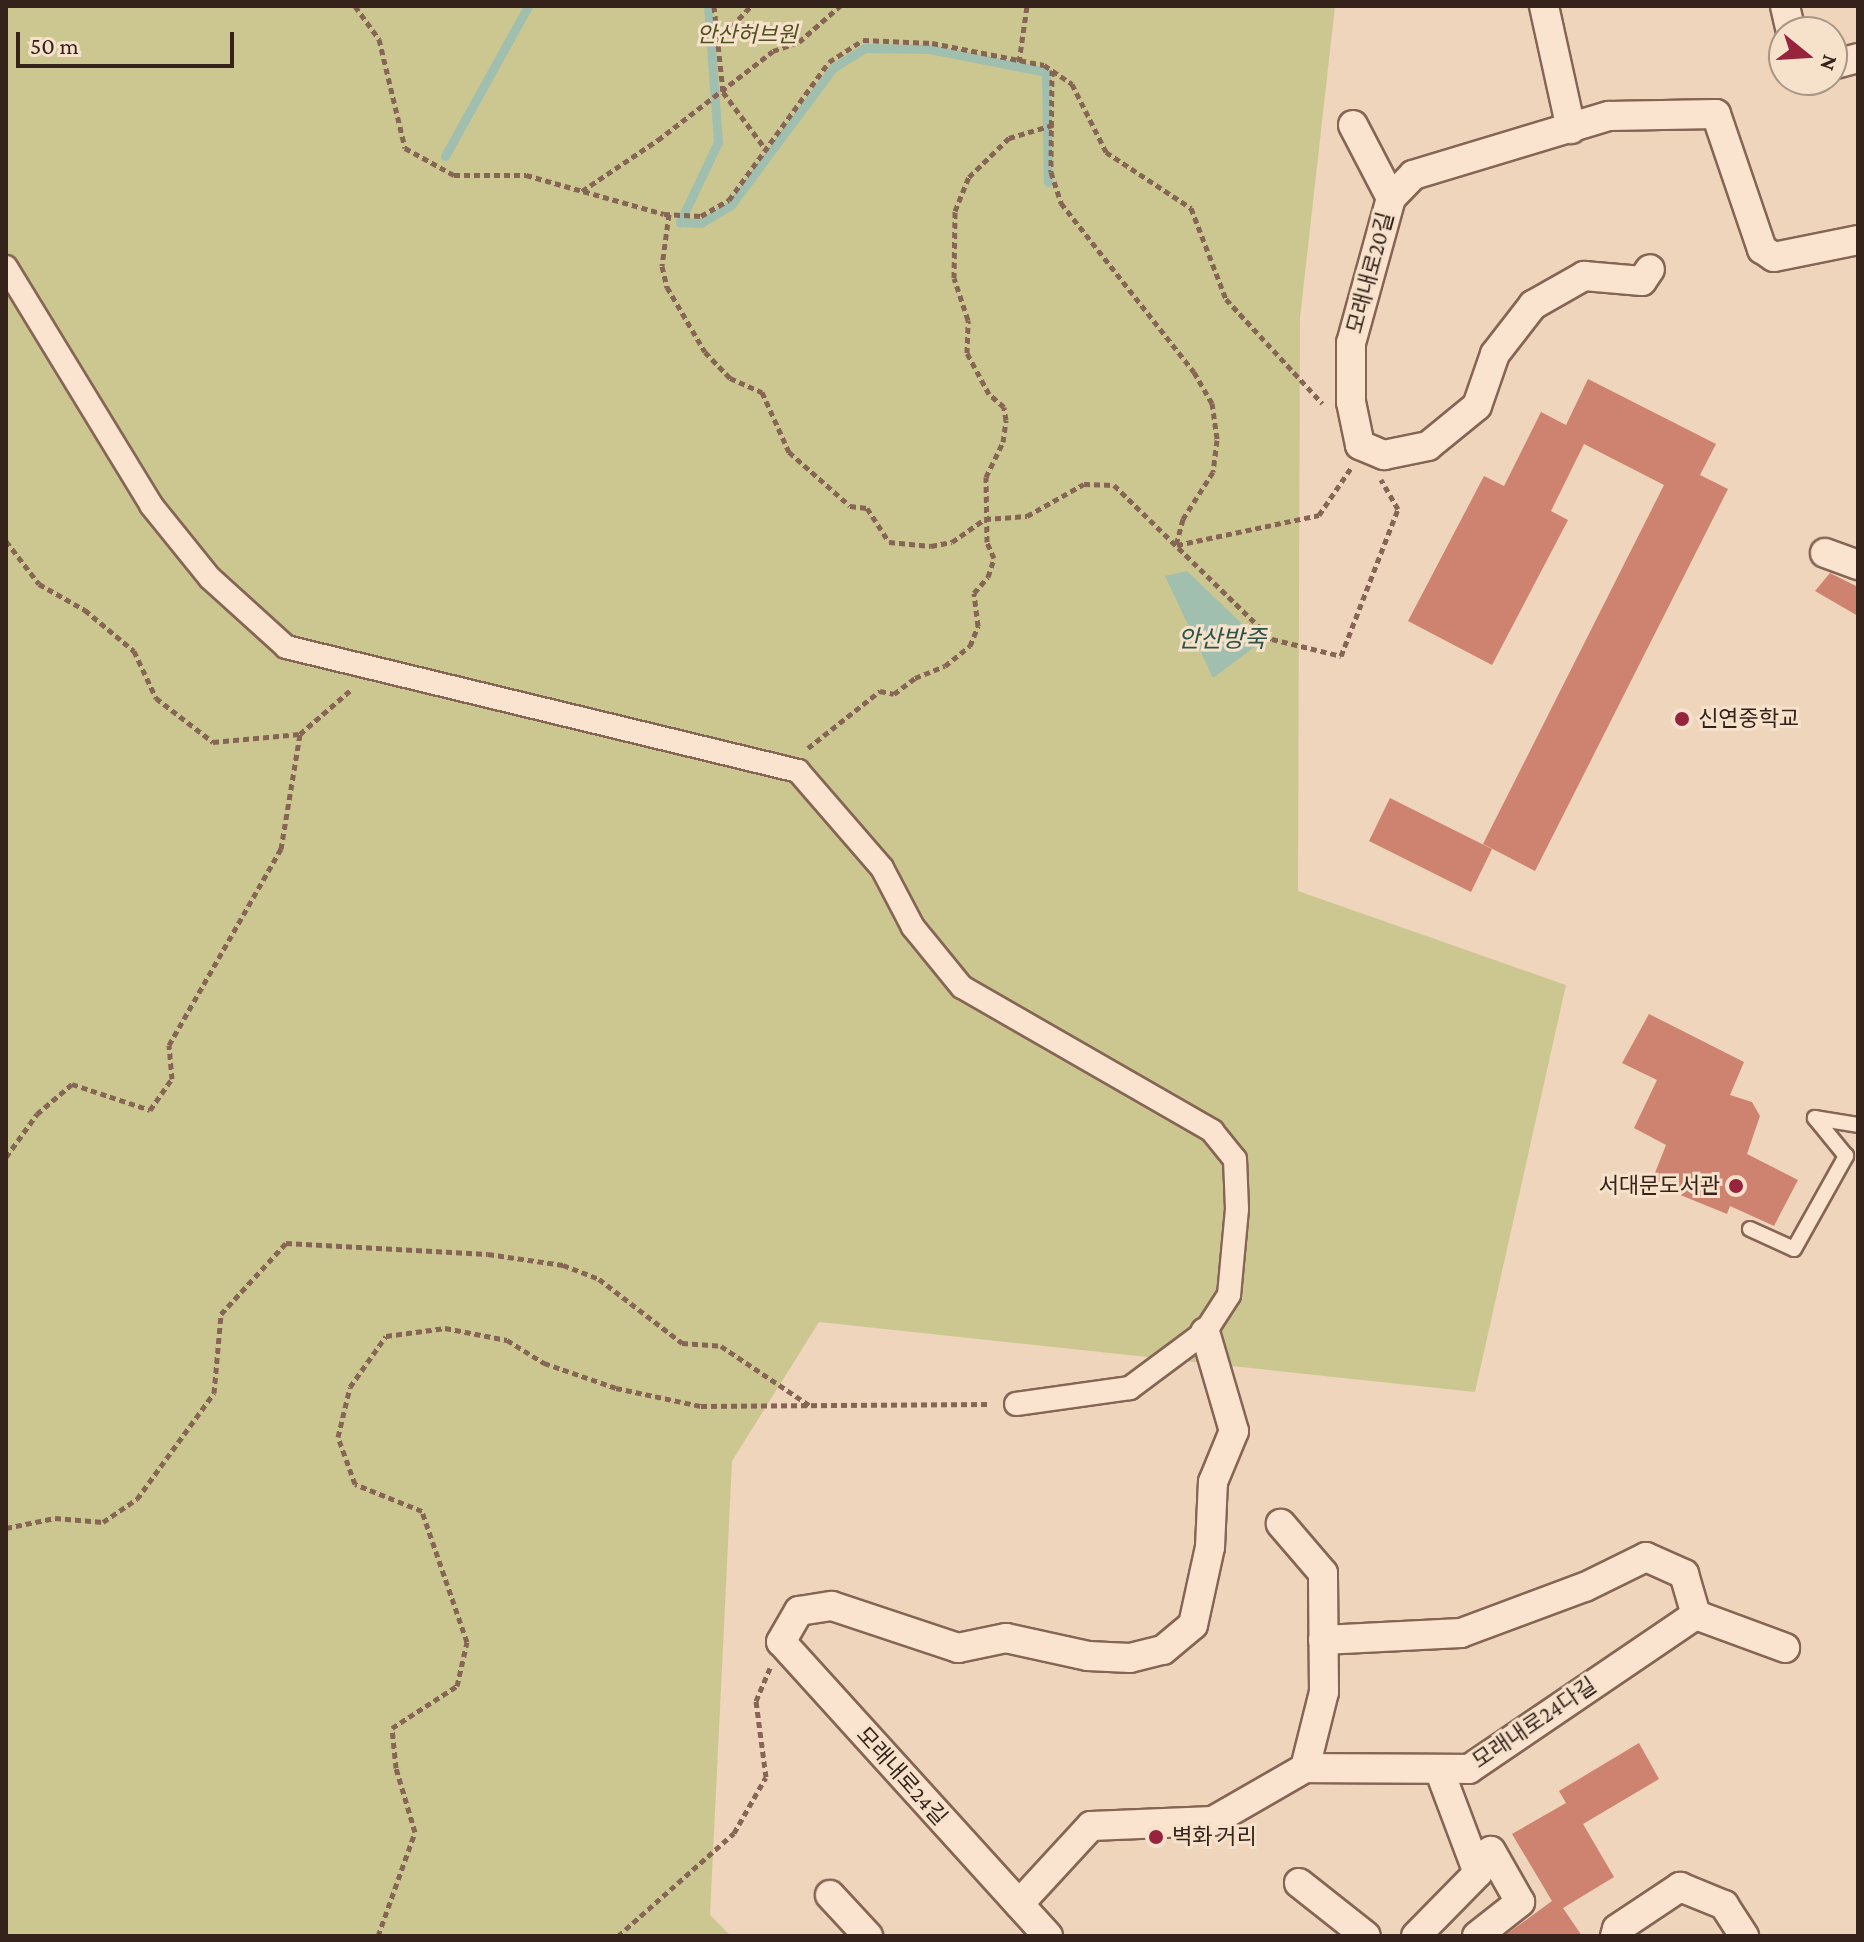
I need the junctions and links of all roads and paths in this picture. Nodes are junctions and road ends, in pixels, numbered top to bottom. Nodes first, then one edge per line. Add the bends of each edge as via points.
1 (355, 6) edge
2 (714, 6) edge
3 (751, 6) edge
4 (840, 6) edge
5 (1027, 6) edge
6 (1544, 6) edge
7 (717, 42) junction
8 (1019, 62) junction
9 (1052, 70) junction
10 (723, 92) junction
11 (1053, 125) junction
12 (1353, 125) dead end
13 (1571, 129) junction
14 (767, 151) junction
15 (581, 191) junction
16 (1391, 198) junction
17 (669, 214) junction
18 (1858, 240) edge
19 (6, 267) edge
20 (1650, 269) dead end
21 (1329, 411) dead end
22 (1360, 445) junction
23 (985, 519) junction
24 (6, 541) edge
25 (1176, 545) junction
26 (1825, 553) dead end
27 (1858, 565) edge
28 (368, 664) junction
29 (300, 734) junction
30 (783, 767) junction
31 (1858, 1125) edge
32 (6, 1157) edge
33 (1750, 1229) dead end
34 (1205, 1332) junction
35 (1016, 1404) joint
36 (810, 1405) junction
37 (1281, 1524) dead end
38 (6, 1528) edge
39 (1696, 1615) junction
40 (1323, 1640) junction
41 (781, 1642) junction
42 (1785, 1648) dead end
43 (1305, 1768) junction
44 (1439, 1769) junction
45 (1491, 1851) dead end
46 (1299, 1883) dead end
47 (830, 1895) dead end
48 (1019, 1904) junction
49 (378, 1936) edge
50 (618, 1936) edge
51 (868, 1936) edge
52 (1048, 1936) edge
53 (1366, 1936) edge
54 (1416, 1936) edge
55 (1477, 1936) edge
56 (1615, 1936) edge
57 (1744, 1936) edge

1 - 15 path via 379,39 405,148 454,175 526,175
2 - 7 path
3 - 7 path
4 - 10 path via 799,42 773,51
5 - 8 path
6 - 13 street
7 - 10 path
8 - 9 path
8 - 14 path via 932,43 863,40 829,62
9 - 11 path
9 - 21 path via 1072,84 1106,152 1191,208 1226,299
10 - 14 path
10 - 15 path
11 - 23 path via 1009,138 969,177 955,211 954,278 968,320 967,353 989,394 1004,407 1006,420 1003,442 986,477
11 - 25 path via 1051,172 1061,203 1194,372 1212,403 1217,440 1213,472 1183,519
12 - 16 street, 모래내로20길
13 - 16 street, 모래내로20길 via 1413,175
13 - 18 street, 모래내로20길 via 1609,116 1716,114 1762,249 1774,257
14 - 17 path via 729,200 701,216
15 - 17 path
16 - 22 street, 모래내로20길 via 1351,343 1351,402
17 - 23 path via 662,266 667,287 705,352 730,378 762,392 789,452 818,481 850,506 867,508 889,542 952,542
19 - 28 street via 151,505 210,578 286,647
20 - 22 street via 1642,281 1584,276 1533,305 1495,354 1477,406 1428,446 1384,455
22 - 25 path via 1319,515
22 - 25 path via 1398,509 1341,656 1272,639
23 - 25 path via 1027,516 1084,484 1114,485
23 - 30 path via 994,558 988,577 974,593 978,626 970,646 894,694 880,691 834,733
24 - 29 path via 39,584 85,610 134,651 156,698 213,742
26 - 27 street
28 - 29 path via 357,685
28 - 30 street
29 - 32 path via 281,849 169,1045 172,1079 150,1110 72,1084 37,1114
30 - 34 street via 798,771 882,868 913,927 962,987 1212,1131 1235,1159 1229,1295
31 - 33 lane via 1815,1118 1846,1156 1794,1249
34 - 35 street via 1130,1388
34 - 41 street via 1234,1431 1213,1482 1210,1547 1193,1625 1163,1650 1130,1658 1088,1656 1006,1638 958,1648 832,1606 799,1611
35 - 36 path
36 - 38 path via 721,1346 682,1343 599,1279 563,1265 474,1253 286,1243 221,1314 214,1393 137,1499 103,1522 55,1518
36 - 49 path via 701,1406 616,1388 544,1363 507,1340 445,1328 386,1336 350,1387 338,1437 355,1484 422,1511 467,1642 457,1686 392,1728 396,1768 415,1832
37 - 40 street via 1323,1573
39 - 40 street via 1684,1574 1646,1557 1585,1587 1461,1633
39 - 42 street
39 - 44 street, 모래내로24다길 via 1469,1769
40 - 43 street via 1324,1692
41 - 48 street, 모래내로24길
41 - 50 path via 756,1701 766,1777 734,1833
43 - 44 street, 모래내로24다길
43 - 48 street via 1213,1821 1091,1826
44 - 54 street via 1478,1873
45 - 55 street via 1520,1902
46 - 53 street
47 - 51 street
48 - 52 street, 모래내로24길
56 - 57 street via 1617,1929 1680,1887 1724,1905

